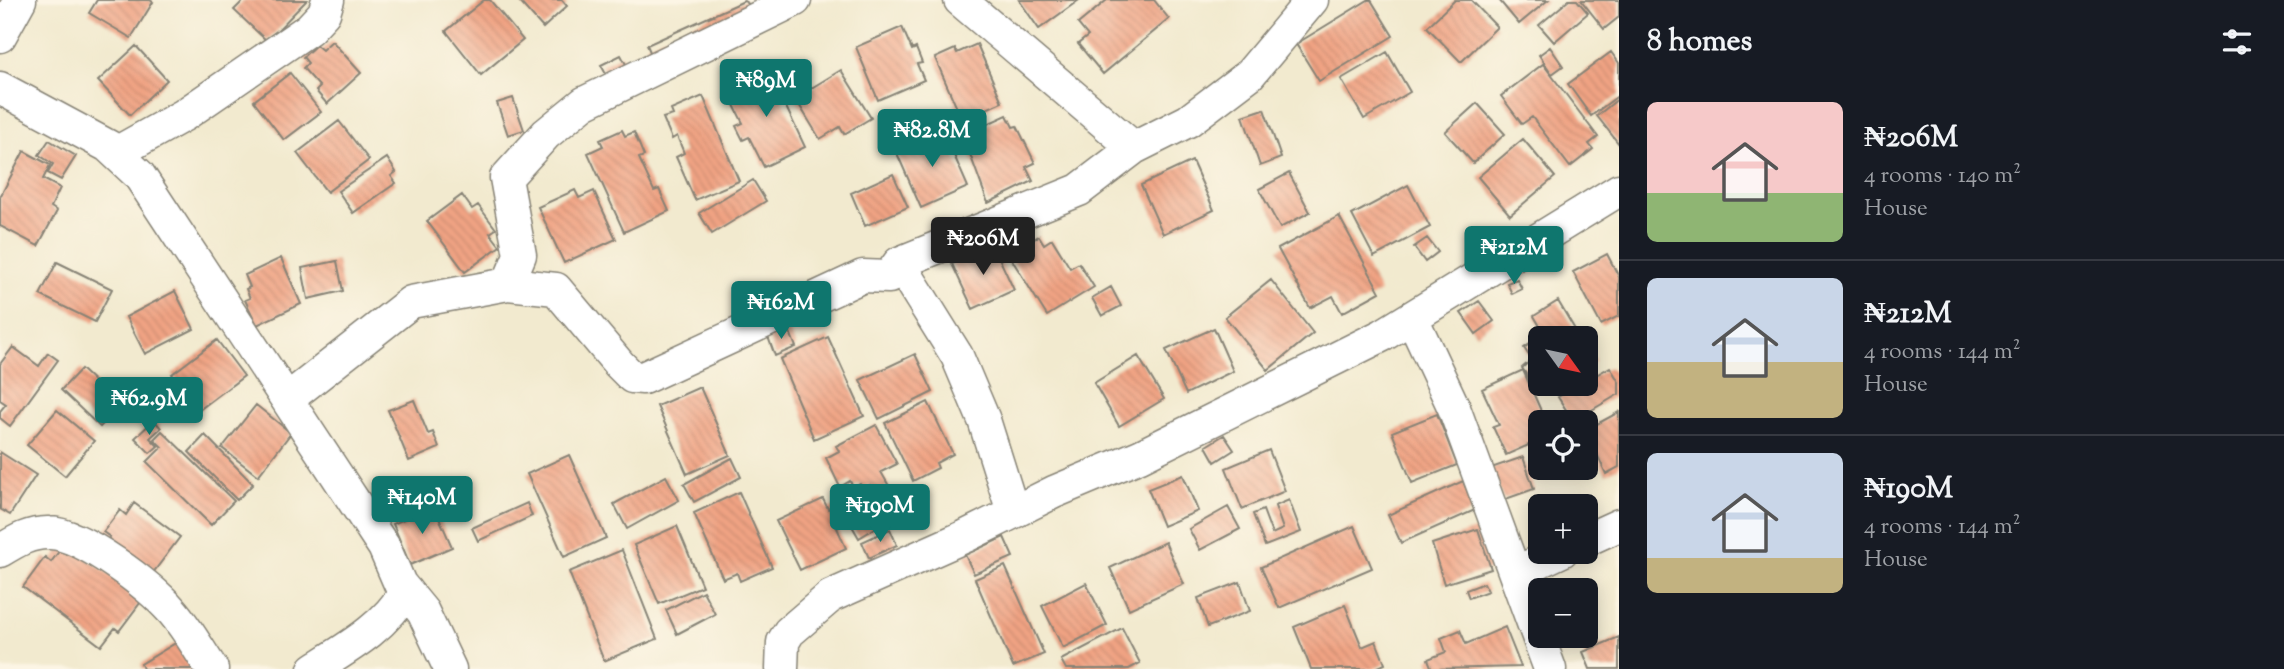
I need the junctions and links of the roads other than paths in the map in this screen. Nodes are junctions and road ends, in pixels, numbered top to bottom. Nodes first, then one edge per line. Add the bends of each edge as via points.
1 (20, 0) edge
2 (328, 0) edge
3 (795, 0) edge
4 (960, 0) edge
5 (1312, 0) edge
6 (0, 36) edge
7 (0, 88) edge
8 (1134, 148) junction
9 (116, 153) junction
10 (1619, 190) edge
11 (900, 263) junction
12 (508, 284) junction
13 (1412, 318) junction
14 (289, 398) junction
15 (1013, 512) junction
16 (1619, 525) edge
17 (1598, 535) edge
18 (0, 551) edge
19 (1534, 564) edge
20 (1514, 573) junction
21 (405, 591) junction
22 (212, 669) edge
23 (314, 669) edge
24 (450, 669) edge
25 (782, 669) edge
26 (1550, 669) edge

1 - 6 street
2 - 9 street via 324,13 309,29 184,115
3 - 12 street via 584,103 546,134 506,178 520,256
4 - 8 street
5 - 8 street via 1250,74 1188,121
7 - 9 street
8 - 11 street via 1079,190
9 - 14 street via 139,175 258,359
10 - 13 street
11 - 12 street via 889,277 863,276 643,378 632,377 556,289
11 - 15 street via 957,356 984,420
12 - 14 street via 411,302
13 - 15 street via 1140,456
13 - 20 street via 1454,408
14 - 21 street via 384,547
15 - 25 street via 831,596 789,632 783,642
16 - 17 street
18 - 22 street via 24,536 49,533 69,536 102,553 171,610
19 - 20 street
20 - 26 street
21 - 23 street via 394,611 364,637
21 - 24 street via 423,612

